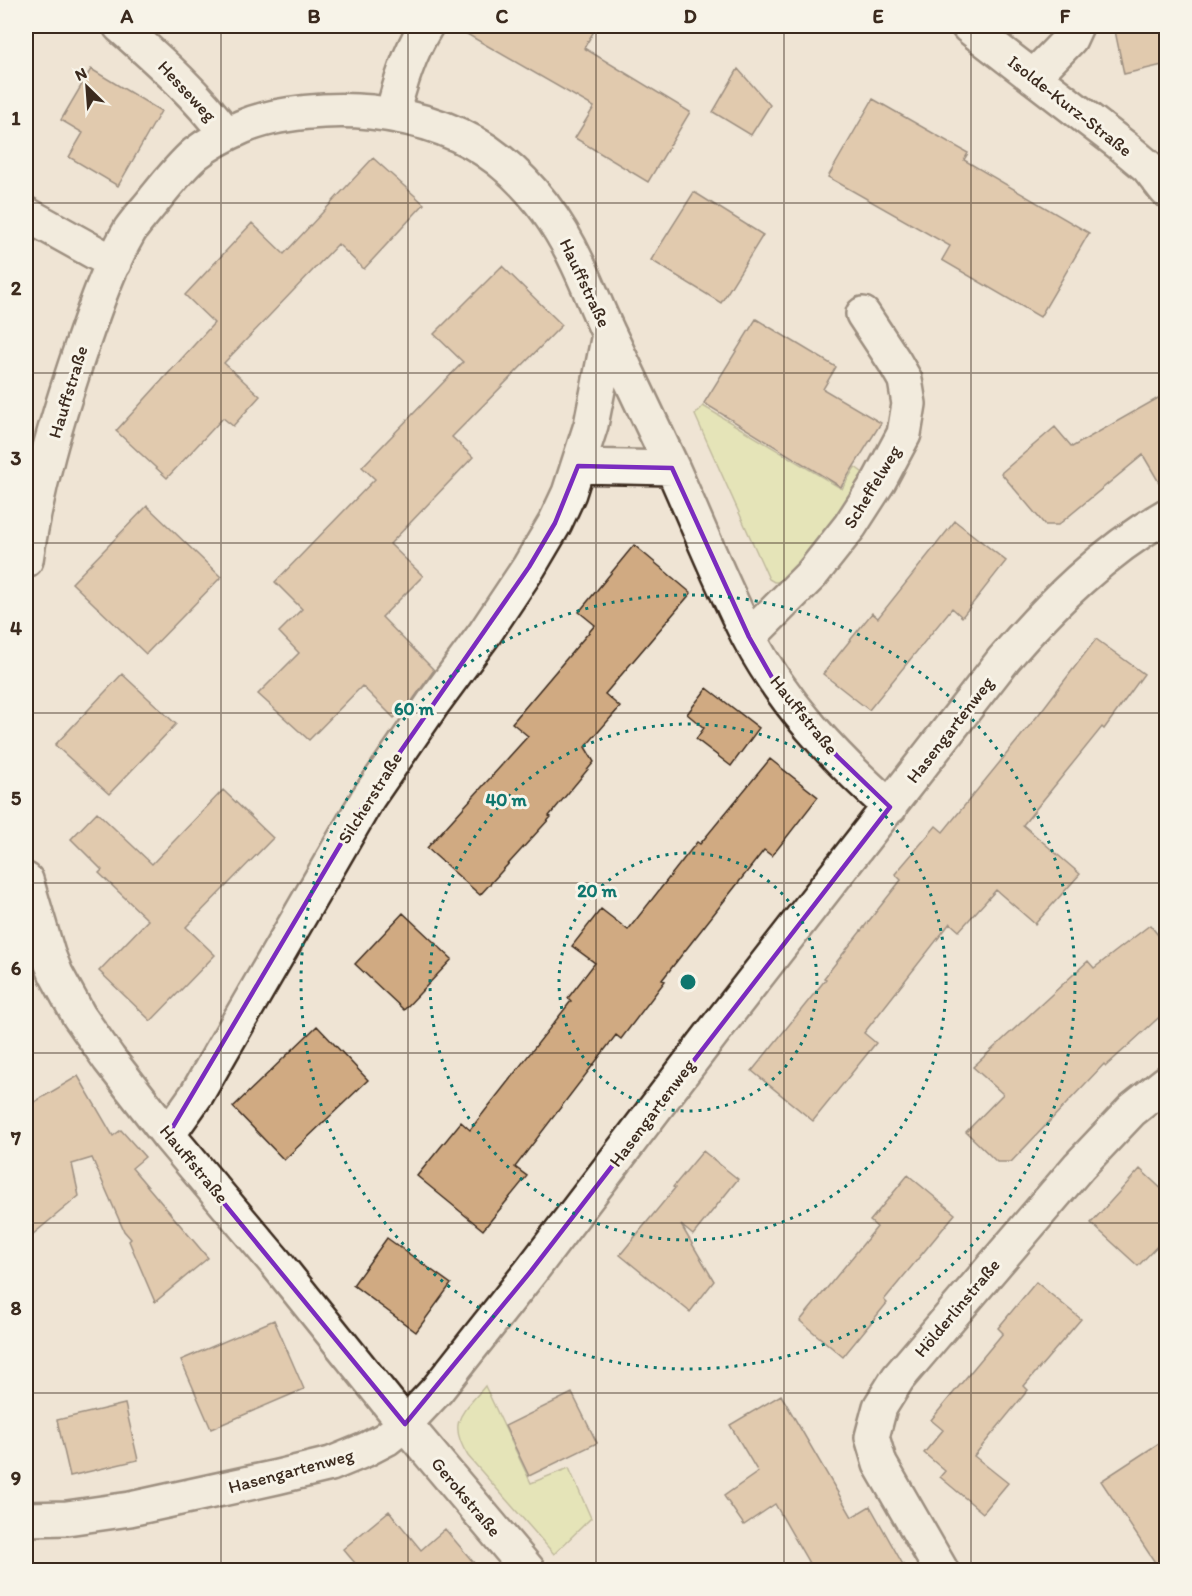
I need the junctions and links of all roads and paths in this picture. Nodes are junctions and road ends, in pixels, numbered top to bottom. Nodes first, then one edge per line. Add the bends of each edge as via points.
1 (120, 26) edge
2 (426, 26) edge
3 (968, 26) edge
4 (1076, 26) edge
5 (1033, 77) junction
6 (392, 115) junction
7 (226, 134) junction
8 (1167, 190) edge
9 (26, 214) edge
10 (114, 263) junction
11 (863, 314) dead end
12 (609, 334) junction
13 (578, 466) junction
14 (672, 468) junction
15 (1167, 516) edge
16 (26, 560) edge
17 (749, 637) junction
18 (890, 807) junction
19 (26, 880) edge
20 (1167, 1083) edge
21 (168, 1135) junction
22 (405, 1424) junction
23 (26, 1519) edge
24 (528, 1570) edge
25 (941, 1570) edge

1 - 7 street, Hesseweg via 196,98
2 - 6 street via 401,81
3 - 5 street, Isolde-Kurz-Straße
4 - 5 street via 1070,39
5 - 8 street, Isolde-Kurz-Straße via 1124,146
6 - 7 street, Hauffstraße via 352,110 312,112 250,124
6 - 12 street, Hauffstraße via 469,140 525,184 554,220 577,261
7 - 10 street, Hauffstraße via 194,156 159,194 132,227
9 - 10 street
10 - 16 street, Hauffstraße via 59,417
11 - 17 street, Scheffelweg via 905,380 909,404 904,434 850,526 812,574
12 - 13 street, Silcherstraße via 591,425
12 - 14 street, Hauffstraße
13 - 14 street
13 - 21 street, Silcherstraße via 555,523 529,567 368,798 207,1077
14 - 17 street, Hauffstraße
15 - 18 street, Hasengartenweg via 1114,550 1034,623
17 - 18 street, Hauffstraße via 774,681 803,718
18 - 22 street, Hasengartenweg via 531,1271 437,1390
19 - 21 street, Hauffstraße via 48,954 79,1016
20 - 25 street, Hölderlinstraße via 1132,1110 1078,1166 898,1378 880,1407 872,1437 880,1464
21 - 22 street, Hauffstraße
22 - 23 street, Hasengartenweg via 386,1439 331,1464 130,1509
22 - 24 street, Gerokstraße

